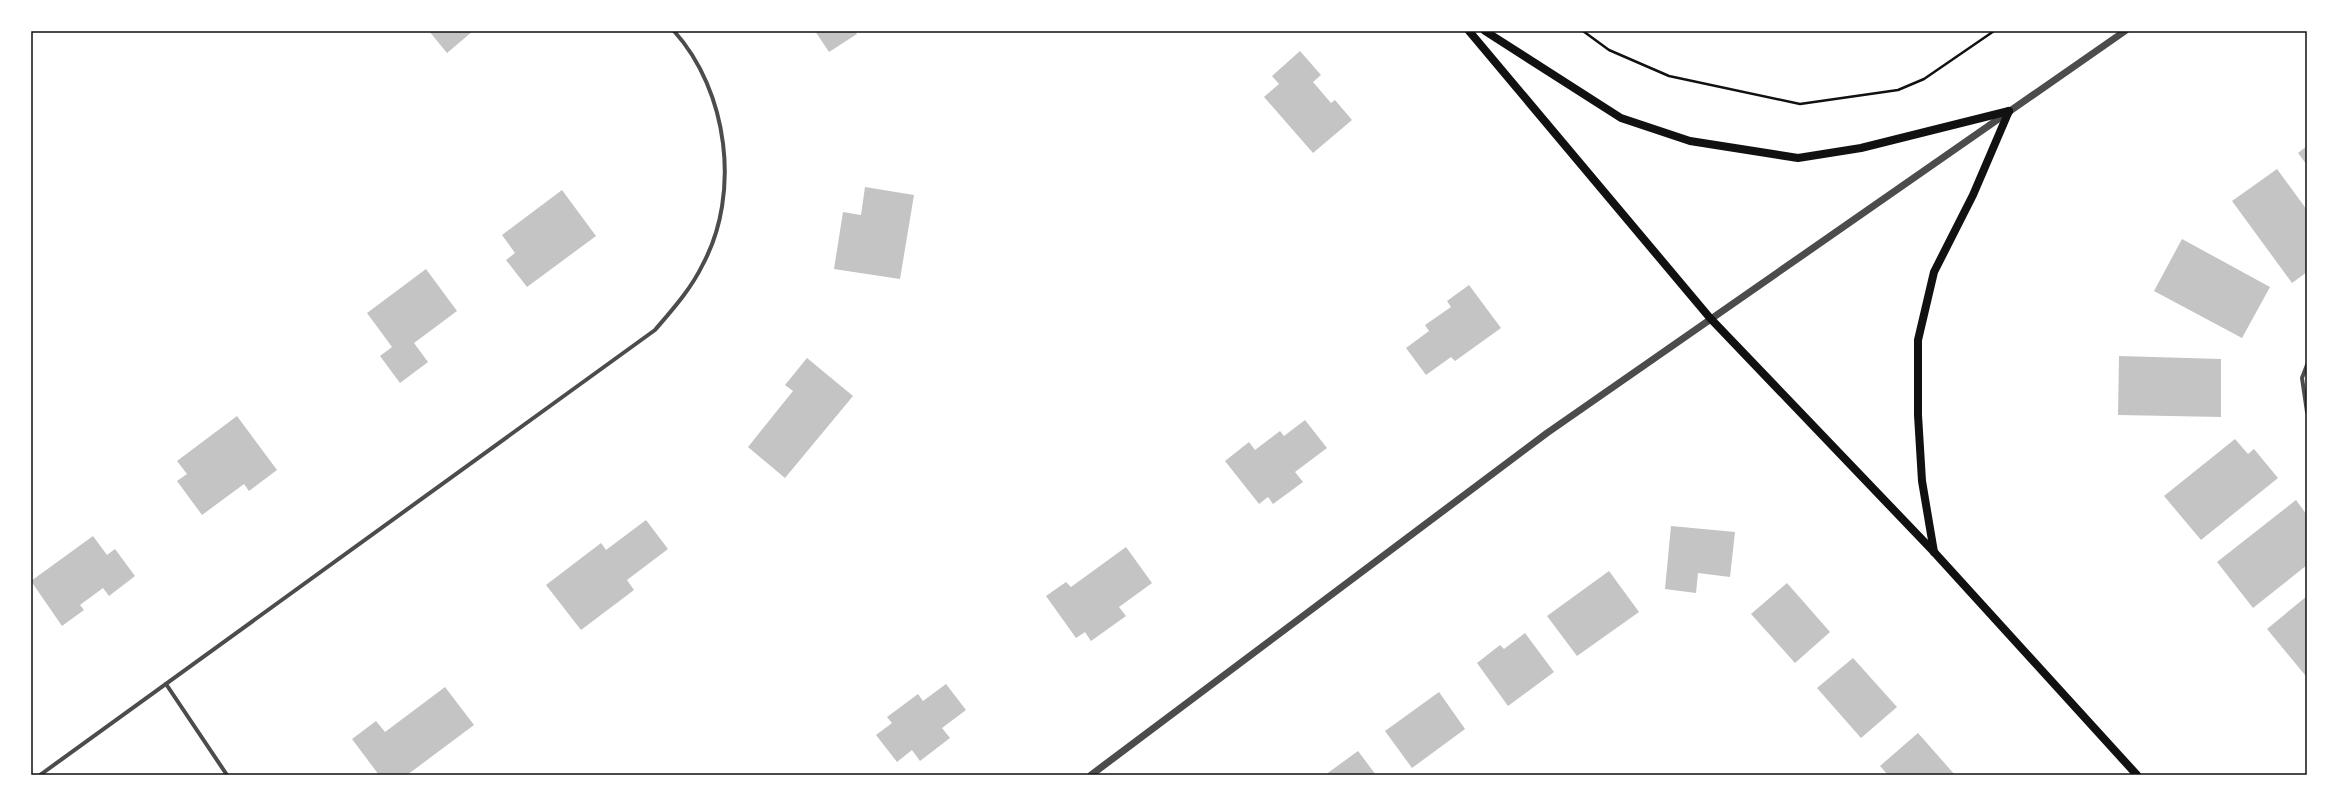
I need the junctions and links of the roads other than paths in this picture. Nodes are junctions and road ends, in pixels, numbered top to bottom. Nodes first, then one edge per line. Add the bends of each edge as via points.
1 (674, 31) edge
2 (1469, 31) edge
3 (1485, 31) edge
4 (2125, 31) edge
5 (2009, 111) junction
6 (1710, 318) junction
7 (2307, 365) edge
8 (2307, 412) edge
9 (1934, 552) junction
10 (166, 684) junction
11 (40, 775) edge
12 (227, 775) edge
13 (1091, 775) edge
14 (2137, 775) edge

1 - 10 street via 694,59 711,94 721,130 725,176 719,221 704,264 682,299 655,330
2 - 6 main road
3 - 5 main road via 1621,118 1690,141 1798,158 1861,148
4 - 5 street
5 - 6 street
5 - 9 main road via 1973,195 1934,272 1918,340 1918,415 1922,474
6 - 9 main road
6 - 13 street via 1547,433
7 - 8 street via 2302,378
9 - 14 main road
10 - 11 street
10 - 12 street

